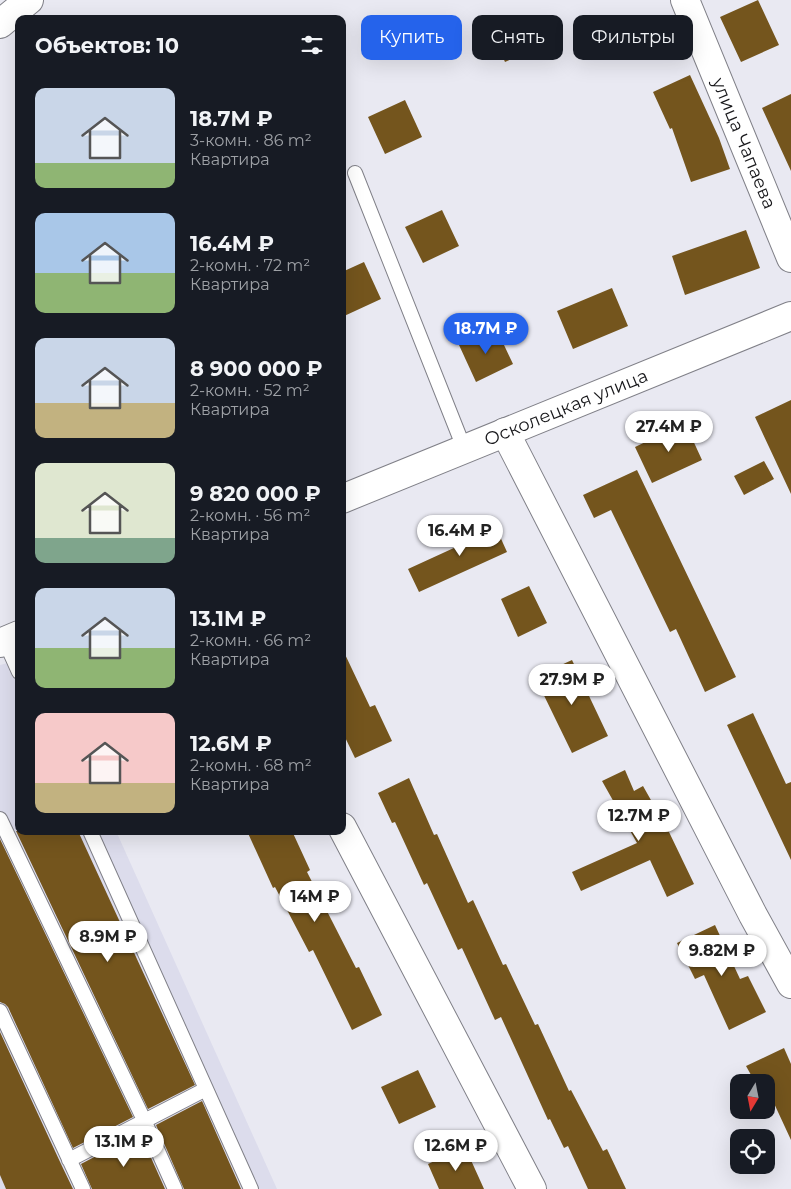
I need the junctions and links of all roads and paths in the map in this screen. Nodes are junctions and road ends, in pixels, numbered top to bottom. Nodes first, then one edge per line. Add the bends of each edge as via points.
1 (29, 0) edge
2 (685, 0) edge
3 (0, 24) edge
4 (355, 173) dead end
5 (791, 258) edge
6 (791, 316) edge
7 (505, 432) junction
8 (464, 448) junction
9 (346, 497) edge
10 (8, 640) edge
11 (15, 660) edge
12 (0, 819) edge
13 (92, 835) edge
14 (346, 835) edge
15 (791, 984) edge
16 (0, 1011) edge
17 (206, 1089) junction
18 (144, 1120) junction
19 (69, 1160) junction
20 (82, 1189) edge
21 (175, 1189) edge
22 (251, 1189) edge
23 (532, 1189) edge

1 - 3 street
2 - 5 street, улица Чапаева
4 - 8 lane
6 - 7 street, Осколецкая улица
7 - 8 street, Осколецкая улица
7 - 15 street
8 - 9 street, Осколецкая улица
10 - 11 lane
12 - 18 lane
13 - 17 lane
14 - 23 street
16 - 19 lane
17 - 18 lane
17 - 22 lane
18 - 19 lane
18 - 21 lane
19 - 20 lane

